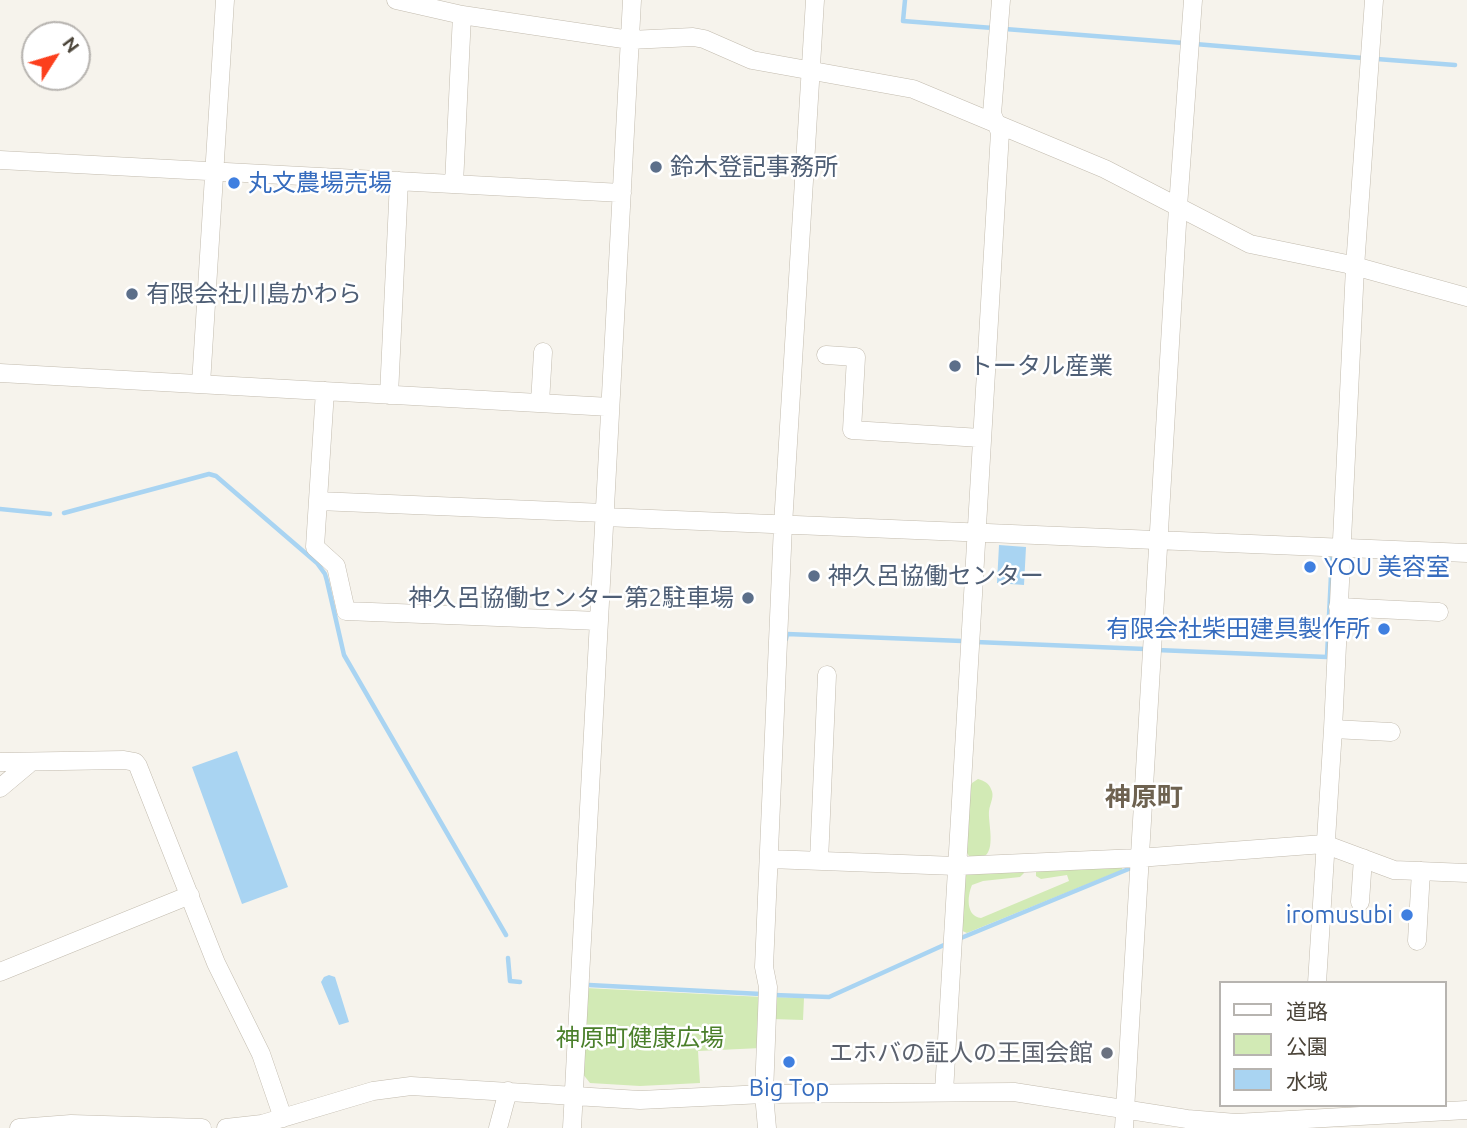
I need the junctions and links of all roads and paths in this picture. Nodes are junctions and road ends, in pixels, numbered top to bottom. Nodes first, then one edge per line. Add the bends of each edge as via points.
1 (225, 0) edge
2 (396, 0) edge
3 (632, 0) edge
4 (815, 0) edge
5 (1001, 0) edge
6 (1193, 0) edge
7 (1374, 0) edge
8 (421, 4) edge
9 (462, 15) junction
10 (630, 40) junction
11 (810, 70) junction
12 (996, 123) junction
13 (0, 160) edge
14 (212, 171) junction
15 (399, 181) junction
16 (454, 184) junction
17 (622, 193) junction
18 (1178, 207) junction
19 (1355, 267) junction
20 (1467, 297) edge
21 (543, 352) dead end
22 (826, 355) dead end
23 (0, 373) edge
24 (201, 384) junction
25 (324, 391) junction
26 (389, 395) junction
27 (540, 403) junction
28 (610, 407) junction
29 (981, 439) junction
30 (318, 501) junction
31 (604, 515) junction
32 (783, 525) junction
33 (976, 533) junction
34 (1158, 540) junction
35 (1341, 547) junction
36 (1467, 553) edge
37 (1338, 607) junction
38 (1439, 611) dead end
39 (599, 621) junction
40 (827, 675) dead end
41 (1333, 729) junction
42 (1391, 732) dead end
43 (0, 762) edge
44 (31, 762) junction
45 (0, 788) edge
46 (1325, 844) junction
47 (1138, 858) junction
48 (1363, 858) junction
49 (769, 859) junction
50 (819, 861) junction
51 (956, 866) junction
52 (1420, 871) junction
53 (1467, 873) edge
54 (190, 895) junction
55 (1360, 902) dead end
56 (1417, 941) dead end
57 (0, 972) edge
58 (1317, 981) edge
59 (508, 1091) junction
60 (944, 1092) junction
61 (764, 1094) junction
62 (574, 1096) junction
63 (1125, 1109) junction
64 (1467, 1110) edge
65 (1310, 1113) edge
66 (282, 1122) edge
67 (19, 1128) edge
68 (186, 1128) edge
69 (202, 1128) edge
70 (226, 1128) edge
71 (498, 1128) edge
72 (572, 1128) edge
73 (768, 1128) edge
74 (1124, 1128) edge

1 - 14 street
2 - 8 street
3 - 10 street
4 - 11 street
5 - 12 street via 992,114
6 - 18 street
7 - 19 street
8 - 9 street
9 - 10 street
9 - 16 street
10 - 11 street via 693,37 752,60
10 - 17 street
11 - 12 street via 913,89
11 - 32 street
12 - 18 street via 1105,169
12 - 29 street via 1000,132
13 - 14 street
14 - 15 street
14 - 24 street
15 - 16 street
15 - 26 street
16 - 17 street
17 - 28 street
18 - 19 street via 1250,244
18 - 34 street
19 - 20 street
19 - 35 street
21 - 27 street
22 - 29 street via 856,356 852,430
23 - 24 street
24 - 25 street
25 - 26 street
25 - 30 street
26 - 27 street
27 - 28 street
28 - 31 street
29 - 33 street
30 - 31 street
30 - 39 street via 315,547 336,566 346,611
31 - 32 street
31 - 39 street
32 - 33 street
32 - 49 street
33 - 34 street
33 - 51 street
34 - 35 street
34 - 47 street
35 - 36 street
35 - 37 street
37 - 38 street
37 - 41 street
39 - 62 street
40 - 50 street
41 - 42 street
41 - 46 street
43 - 44 street
44 - 45 street
44 - 54 street via 135,762
46 - 47 street
46 - 48 street
46 - 58 street
47 - 51 street
47 - 63 street
48 - 52 street via 1394,870
48 - 55 street
49 - 50 street
49 - 61 street
50 - 51 street
51 - 60 street
52 - 53 street
52 - 56 street
54 - 57 street
54 - 66 street via 216,962 261,1054
59 - 62 street
59 - 66 street via 392,1088
59 - 71 street
60 - 61 street
60 - 63 street via 1032,1093
61 - 62 street via 656,1100
61 - 73 street
62 - 72 street
63 - 65 street via 1220,1122
63 - 74 street
64 - 65 street
66 - 70 street
67 - 68 street via 71,1124
68 - 69 street

